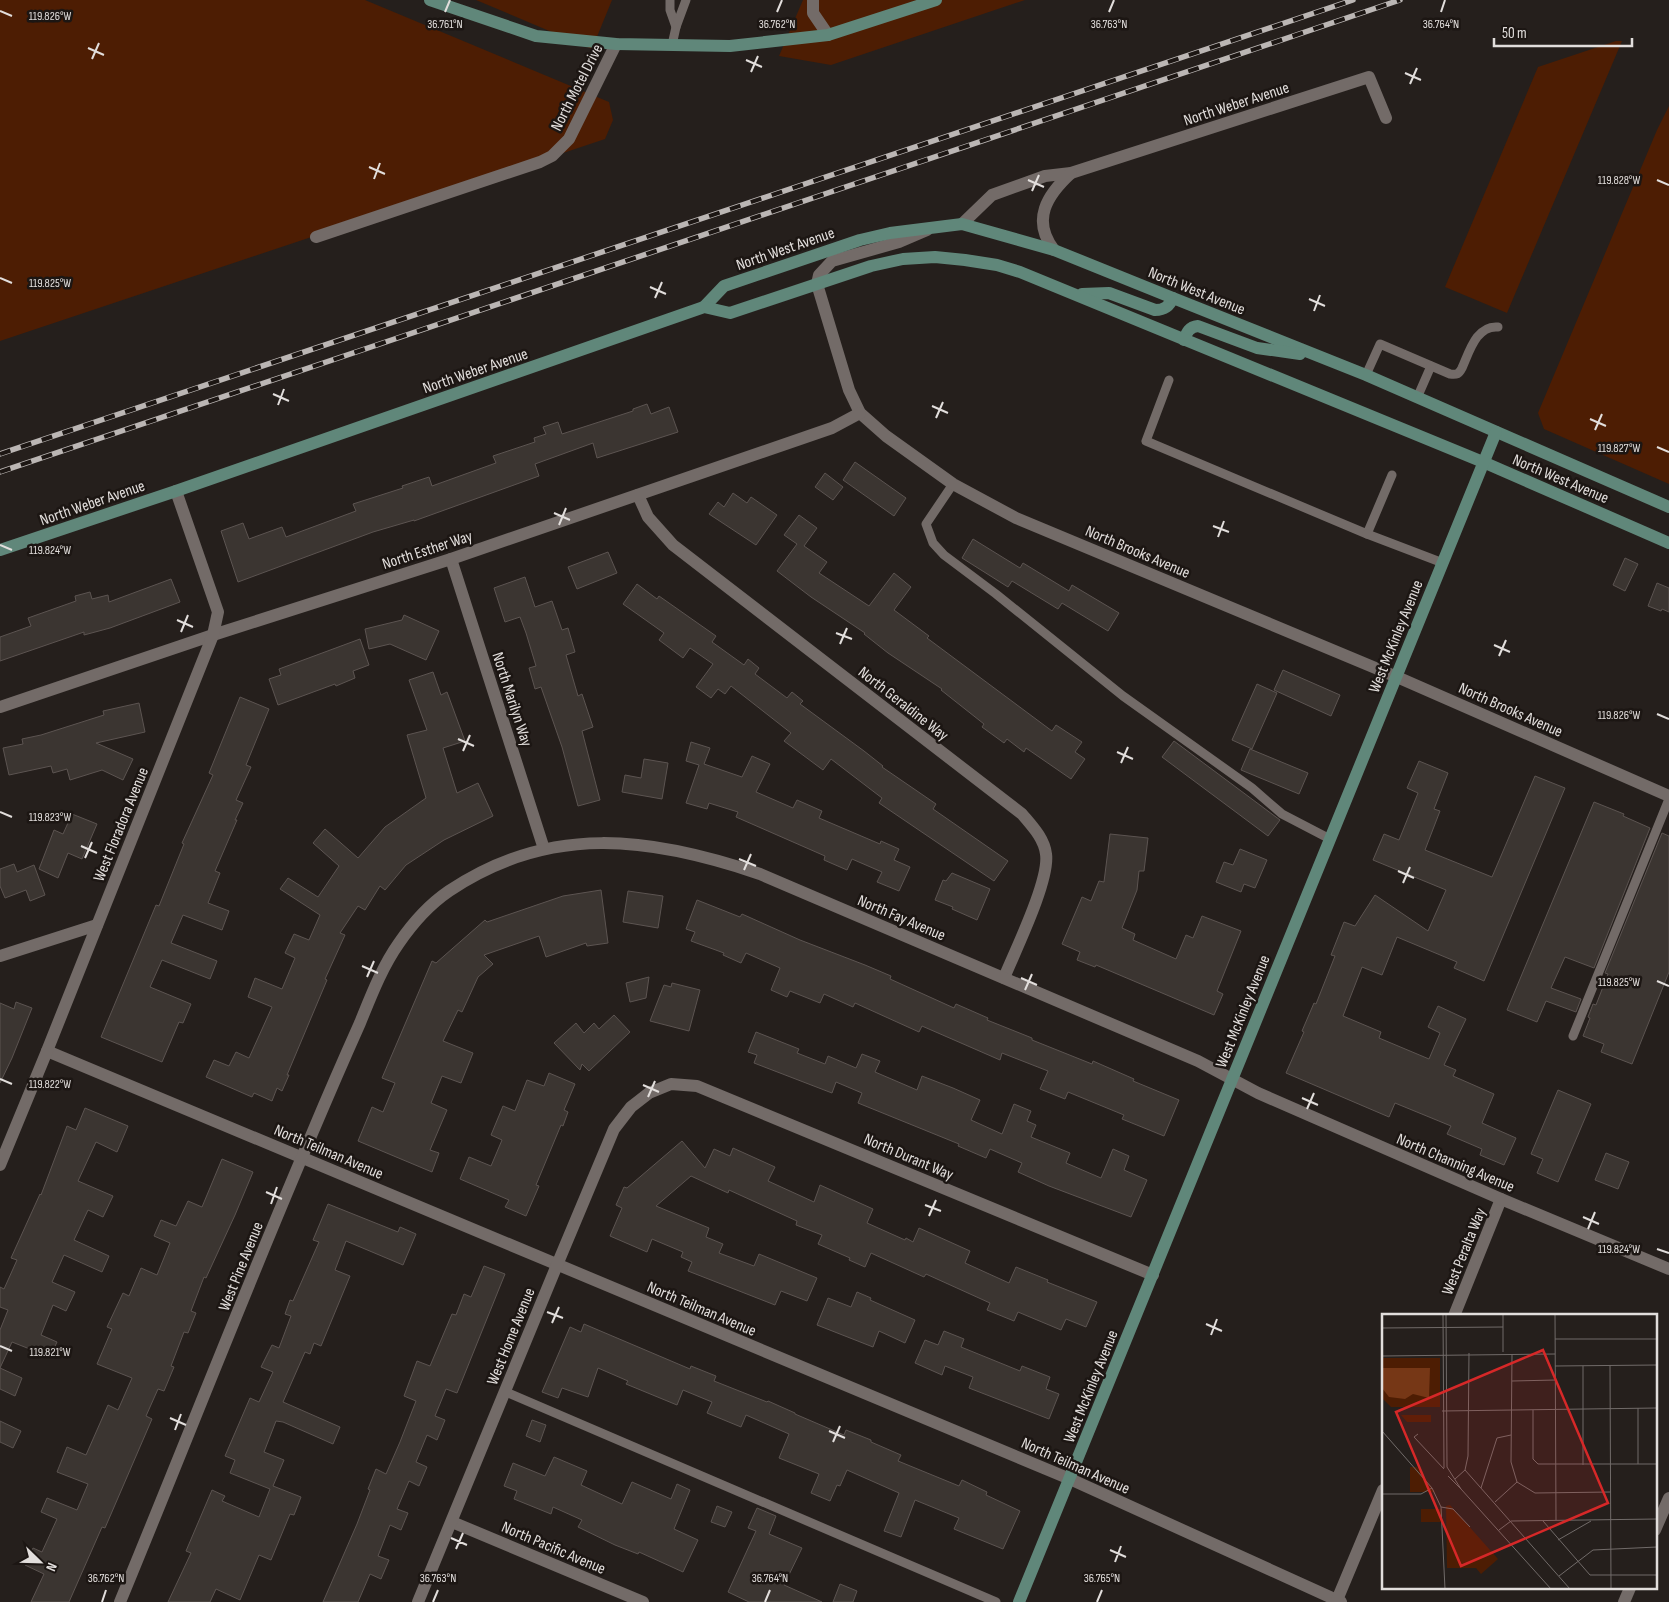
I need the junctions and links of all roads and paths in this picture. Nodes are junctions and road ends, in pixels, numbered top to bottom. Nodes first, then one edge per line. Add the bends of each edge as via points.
1 (430, 0) edge
2 (670, 0) edge
3 (686, 0) edge
4 (813, 0) edge
5 (936, 0) edge
6 (676, 27) junction
7 (828, 35) junction
8 (616, 44) junction
9 (672, 45) junction
10 (1386, 118) dead end
11 (1072, 173) junction
12 (962, 224) junction
13 (933, 227) junction
14 (316, 237) dead end
15 (1054, 250) junction
16 (817, 284) junction
17 (1077, 294) junction
18 (1174, 298) junction
19 (704, 308) junction
20 (1498, 327) dead end
21 (1184, 340) junction
22 (1320, 357) junction
23 (1431, 366) junction
24 (1366, 376) junction
25 (1169, 380) dead end
26 (1418, 398) junction
27 (860, 413) junction
28 (1496, 432) junction
29 (1483, 462) junction
30 (1392, 476) dead end
31 (952, 484) junction
32 (176, 491) junction
33 (638, 495) junction
34 (1669, 507) edge
35 (1367, 534) junction
36 (1669, 543) edge
37 (0, 550) edge
38 (450, 559) junction
39 (1443, 563) junction
40 (213, 635) junction
41 (1397, 677) junction
42 (0, 707) edge
43 (1669, 798) edge
44 (1330, 838) junction
45 (544, 849) junction
46 (97, 925) junction
47 (0, 956) edge
48 (1004, 978) junction
49 (1573, 1036) dead end
50 (47, 1052) junction
51 (1232, 1079) junction
52 (649, 1093) joint
53 (302, 1158) junction
54 (0, 1165) edge
55 (1501, 1199) junction
56 (557, 1265) junction
57 (1669, 1269) edge
58 (1154, 1275) junction
59 (1455, 1314) edge
60 (506, 1392) junction
61 (1070, 1479) junction
62 (1382, 1493) edge
63 (1669, 1498) edge
64 (452, 1522) junction
65 (1656, 1528) edge
66 (1629, 1590) edge
67 (1339, 1601) edge
68 (120, 1602) edge
69 (418, 1602) edge
70 (643, 1602) edge
71 (996, 1602) edge
72 (1019, 1602) edge
73 (1624, 1602) edge

1 - 8 main road via 536,36
2 - 6 lane
3 - 6 lane
4 - 7 street via 813,12
5 - 7 main road, North Motel Drive
6 - 9 lane
7 - 9 main road, North Motel Drive via 730,46
8 - 9 main road, North Motel Drive
8 - 14 street, North Motel Drive via 569,139 552,156
10 - 11 street, North Weber Avenue via 1369,77
11 - 12 street, North Weber Avenue via 1045,176 992,195
11 - 15 street, North Weber Avenue via 1051,195 1043,212 1045,236
12 - 13 main road, North West Avenue
12 - 15 main road, North West Avenue
13 - 16 street via 900,242 832,261 819,276
13 - 19 main road, North West Avenue via 860,240 724,286
15 - 18 main road, North West Avenue
16 - 17 main road, North West Avenue via 871,266 935,257 997,265
16 - 19 main road via 730,313
16 - 27 street, North Brooks Avenue
17 - 18 main road via 1109,293 1155,310 1162,310
17 - 21 main road, North West Avenue
18 - 22 main road, North West Avenue
19 - 32 main road, North Weber Avenue
20 - 23 lane via 1489,328 1476,337 1460,373 1450,374
21 - 22 main road via 1192,327 1198,326 1257,348
21 - 29 main road, North West Avenue
22 - 24 main road, North West Avenue
23 - 24 lane via 1380,344
23 - 26 lane
24 - 26 main road, North West Avenue
25 - 35 lane via 1146,441
26 - 28 main road, North West Avenue
27 - 31 street, North Brooks Avenue
27 - 33 street, North Esther Way via 832,428
28 - 29 main road, West McKinley Avenue
28 - 34 main road, North West Avenue
29 - 36 main road, North West Avenue
29 - 39 main road, West McKinley Avenue
30 - 35 lane
31 - 41 street, North Brooks Avenue via 1016,518
31 - 44 lane via 926,524 932,543 944,555 1123,696 1252,788 1282,814
32 - 37 main road, North Weber Avenue
32 - 40 street, West Floradora Avenue via 218,612
33 - 38 street, North Esther Way
33 - 48 street, North Geraldine Way via 648,517 673,545 1022,814 1038,832 1046,854 1044,879
35 - 39 lane
38 - 40 street, North Esther Way
38 - 45 street, North Marilyn Way
39 - 41 main road, West McKinley Avenue
40 - 42 street, North Esther Way
40 - 46 street, West Floradora Avenue
41 - 43 street, North Brooks Avenue
41 - 44 main road, West McKinley Avenue
43 - 49 lane
44 - 51 main road, West McKinley Avenue
45 - 48 street, North Fay Avenue via 598,843 642,844 724,862 760,874
45 - 53 street, West Pine Avenue via 512,857 447,892 420,917 399,943 380,974
46 - 47 street
46 - 50 street, West Floradora Avenue
48 - 51 street, North Fay Avenue via 1198,1061
50 - 53 street, North Teilman Avenue
50 - 54 street, West Floradora Avenue
51 - 55 street, North Channing Avenue via 1258,1094
51 - 58 main road, West McKinley Avenue
52 - 56 street, West Home Avenue via 631,1107 614,1129
52 - 58 street, North Durant Way via 671,1084 696,1086
53 - 56 street, North Teilman Avenue
53 - 68 street, West Pine Avenue
55 - 57 street, North Channing Avenue
55 - 59 street, West Peralta Way
56 - 60 street, West Home Avenue
56 - 61 street, North Teilman Avenue
58 - 61 main road, West McKinley Avenue
60 - 64 street, West Home Avenue
60 - 71 lane
61 - 67 street, North Teilman Avenue
61 - 72 main road, West McKinley Avenue
62 - 67 street
63 - 65 street
64 - 69 street, West Home Avenue
64 - 70 street, North Pacific Avenue
66 - 73 street

